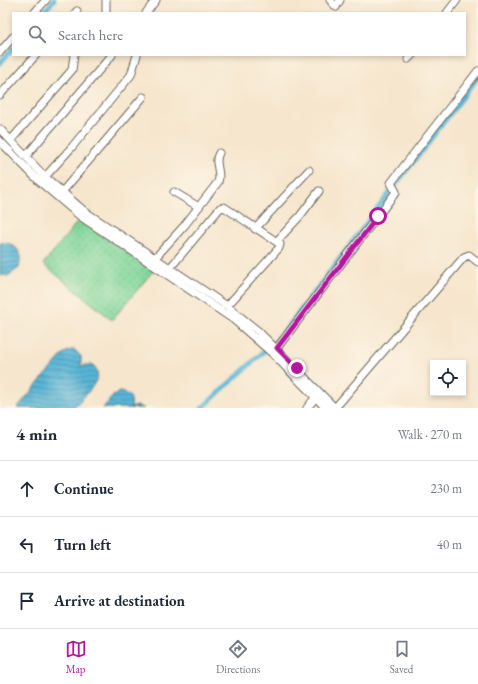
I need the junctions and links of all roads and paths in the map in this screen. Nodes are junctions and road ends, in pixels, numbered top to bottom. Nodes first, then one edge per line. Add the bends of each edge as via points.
1 (46, 0) edge
2 (106, 0) edge
3 (156, 0) edge
4 (330, 0) edge
5 (340, 0) edge
6 (457, 0) edge
7 (35, 12) edge
8 (106, 12) edge
9 (147, 12) edge
10 (448, 12) edge
11 (12, 38) edge
12 (0, 52) edge
13 (35, 56) edge
14 (74, 56) edge
15 (111, 56) edge
16 (137, 56) edge
17 (478, 71) edge
18 (0, 95) edge
19 (143, 97) dead end
20 (0, 129) edge
21 (11, 140) junction
22 (0, 141) edge
23 (219, 152) dead end
24 (26, 156) junction
25 (309, 170) dead end
26 (45, 177) junction
27 (319, 191) dead end
28 (62, 192) junction
29 (174, 192) dead end
30 (199, 207) junction
31 (255, 229) junction
32 (277, 241) junction
33 (155, 258) junction
34 (478, 262) edge
35 (170, 268) junction
36 (227, 306) junction
37 (277, 348) junction
38 (315, 398) junction
39 (308, 408) edge
40 (326, 408) edge
41 (335, 408) edge

1 - 7 street
2 - 8 street
3 - 9 street
4 - 5 street via 336,7
6 - 10 street
11 - 12 street
13 - 18 street
14 - 21 street via 72,70
15 - 24 street
16 - 26 street via 131,75
17 - 37 street via 391,183 396,192
19 - 28 street
20 - 21 street
21 - 24 street
22 - 38 street via 39,181 80,216 233,319 272,353
23 - 30 street via 216,160 219,179
24 - 26 street
25 - 31 street
26 - 28 street
27 - 32 street
28 - 33 street via 84,211
29 - 30 street
30 - 33 street
31 - 32 street
31 - 35 street via 224,207 220,208
32 - 36 street via 280,244 279,248
33 - 35 street
34 - 41 street via 469,255 464,257
35 - 36 street
36 - 37 street
37 - 41 street
38 - 39 street
38 - 40 street

